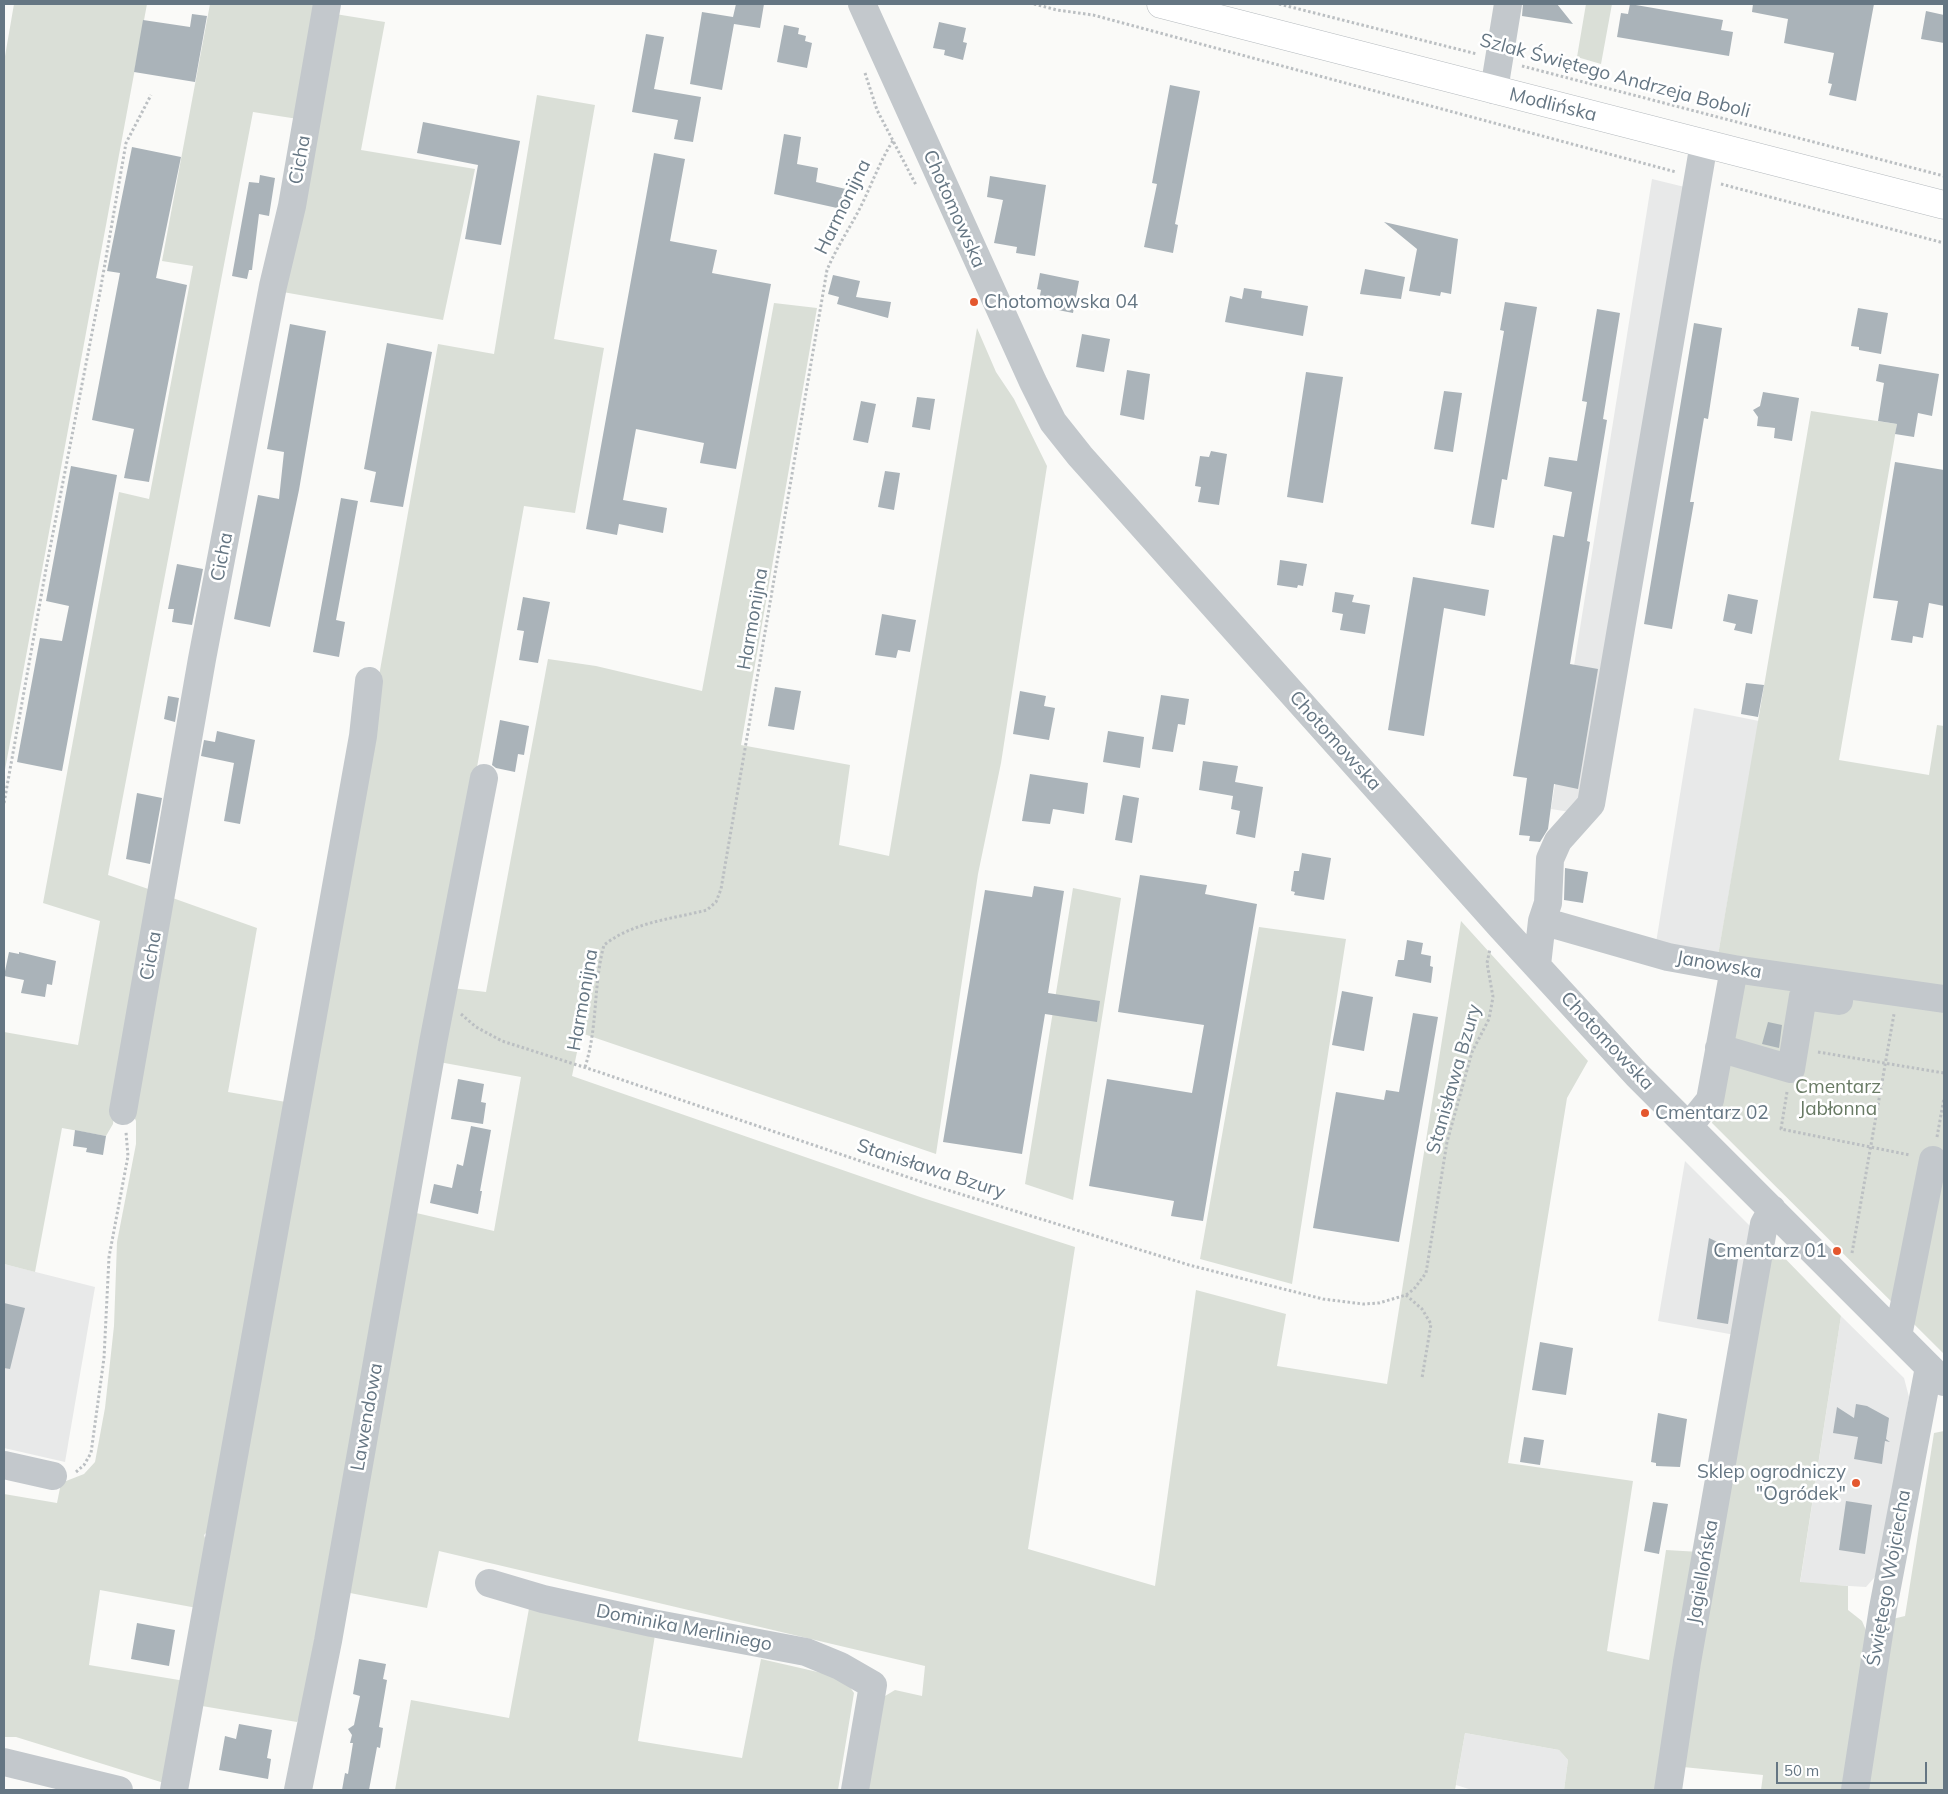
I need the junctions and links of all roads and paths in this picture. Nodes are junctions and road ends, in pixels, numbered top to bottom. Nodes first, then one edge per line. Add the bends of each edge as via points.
1 (327, 4) edge
2 (862, 4) edge
3 (1034, 4) edge
4 (1161, 4) edge
5 (1279, 4) edge
6 (1508, 4) edge
7 (1499, 60) junction
8 (1494, 90) junction
9 (150, 95) dead end
10 (913, 119) junction
11 (1704, 143) junction
12 (1944, 176) edge
13 (1697, 178) junction
14 (1944, 205) edge
15 (1944, 243) edge
16 (369, 681) dead end
17 (484, 778) dead end
18 (4, 803) edge
19 (1542, 921) junction
20 (1501, 927) junction
21 (1537, 966) junction
22 (1734, 968) junction
23 (1944, 999) edge
24 (1895, 1009) junction
25 (460, 1013) dead end
26 (1944, 1016) edge
27 (1718, 1048) junction
28 (1793, 1059) junction
29 (1886, 1063) junction
30 (585, 1067) junction
31 (1944, 1073) edge
32 (1944, 1098) edge
33 (124, 1111) joint
34 (1688, 1126) junction
35 (1870, 1147) junction
36 (1933, 1160) junction
37 (1772, 1209) junction
38 (1852, 1253) dead end
39 (1406, 1295) junction
40 (1898, 1336) junction
41 (1937, 1374) edge
42 (1422, 1378) dead end
43 (4, 1465) edge
44 (53, 1476) joint
45 (489, 1583) dead end
46 (4, 1762) edge
47 (58, 1782) edge
48 (119, 1790) edge
49 (174, 1790) edge
50 (298, 1790) edge
51 (855, 1790) edge
52 (1668, 1790) edge
53 (1855, 1790) edge

1 - 33 street, Cicha via 292,206 273,286 202,659
2 - 10 street, Chotomowska
3 - 13 path via 1112,20
4 - 8 main road, Modlińska
5 - 7 path, Szlak Świętego Andrzeja Boboli
6 - 7 street
7 - 8 street
7 - 12 path, Szlak Świętego Andrzeja Boboli
8 - 11 main road, Modlińska
9 - 18 path via 126,143
10 - 20 street, Chotomowska via 1053,422
10 - 30 path, Harmonijna via 897,133 882,158 863,203 827,270 716,902 708,910 638,926 604,945 592,1041
11 - 13 street
11 - 14 main road, Modlińska
13 - 15 path
13 - 19 street via 1592,804 1558,841 1550,859 1548,903
16 - 49 street via 359,756
17 - 50 street, Lawendowa via 433,1043 328,1641
19 - 21 street
19 - 22 street, Janowska via 1668,957
20 - 21 street, Chotomowska
20 - 39 path, Stanisława Bzury via 1492,940 1487,963 1493,997 1489,1019 1472,1052 1447,1142 1426,1273
21 - 34 street, Chotomowska
22 - 23 street, Janowska
22 - 27 street
24 - 26 street
24 - 28 street via 1803,996
24 - 29 path
25 - 30 path, Stanisława Bzury via 476,1027 502,1041
27 - 28 street
27 - 34 street via 1710,1100
28 - 29 path
28 - 35 path via 1781,1129
29 - 31 path
29 - 35 path
30 - 39 path, Stanisława Bzury via 928,1184 1189,1266 1323,1299 1378,1304
32 - 36 path
33 - 44 path via 128,1156 109,1257 104,1358 91,1453 78,1472
34 - 37 street, Chotomowska
35 - 36 path
35 - 38 path
36 - 40 street
37 - 40 street, Chotomowska
37 - 52 street, Jagiellońska via 1764,1224
39 - 42 path via 1422,1309 1431,1324
40 - 41 street, Chotomowska
41 - 53 street, Świętego Wojciecha via 1924,1384 1883,1608
43 - 44 street
45 - 51 street, Dominika Merliniego via 543,1599 643,1621 806,1652 840,1666 873,1685
46 - 47 street
47 - 48 street

